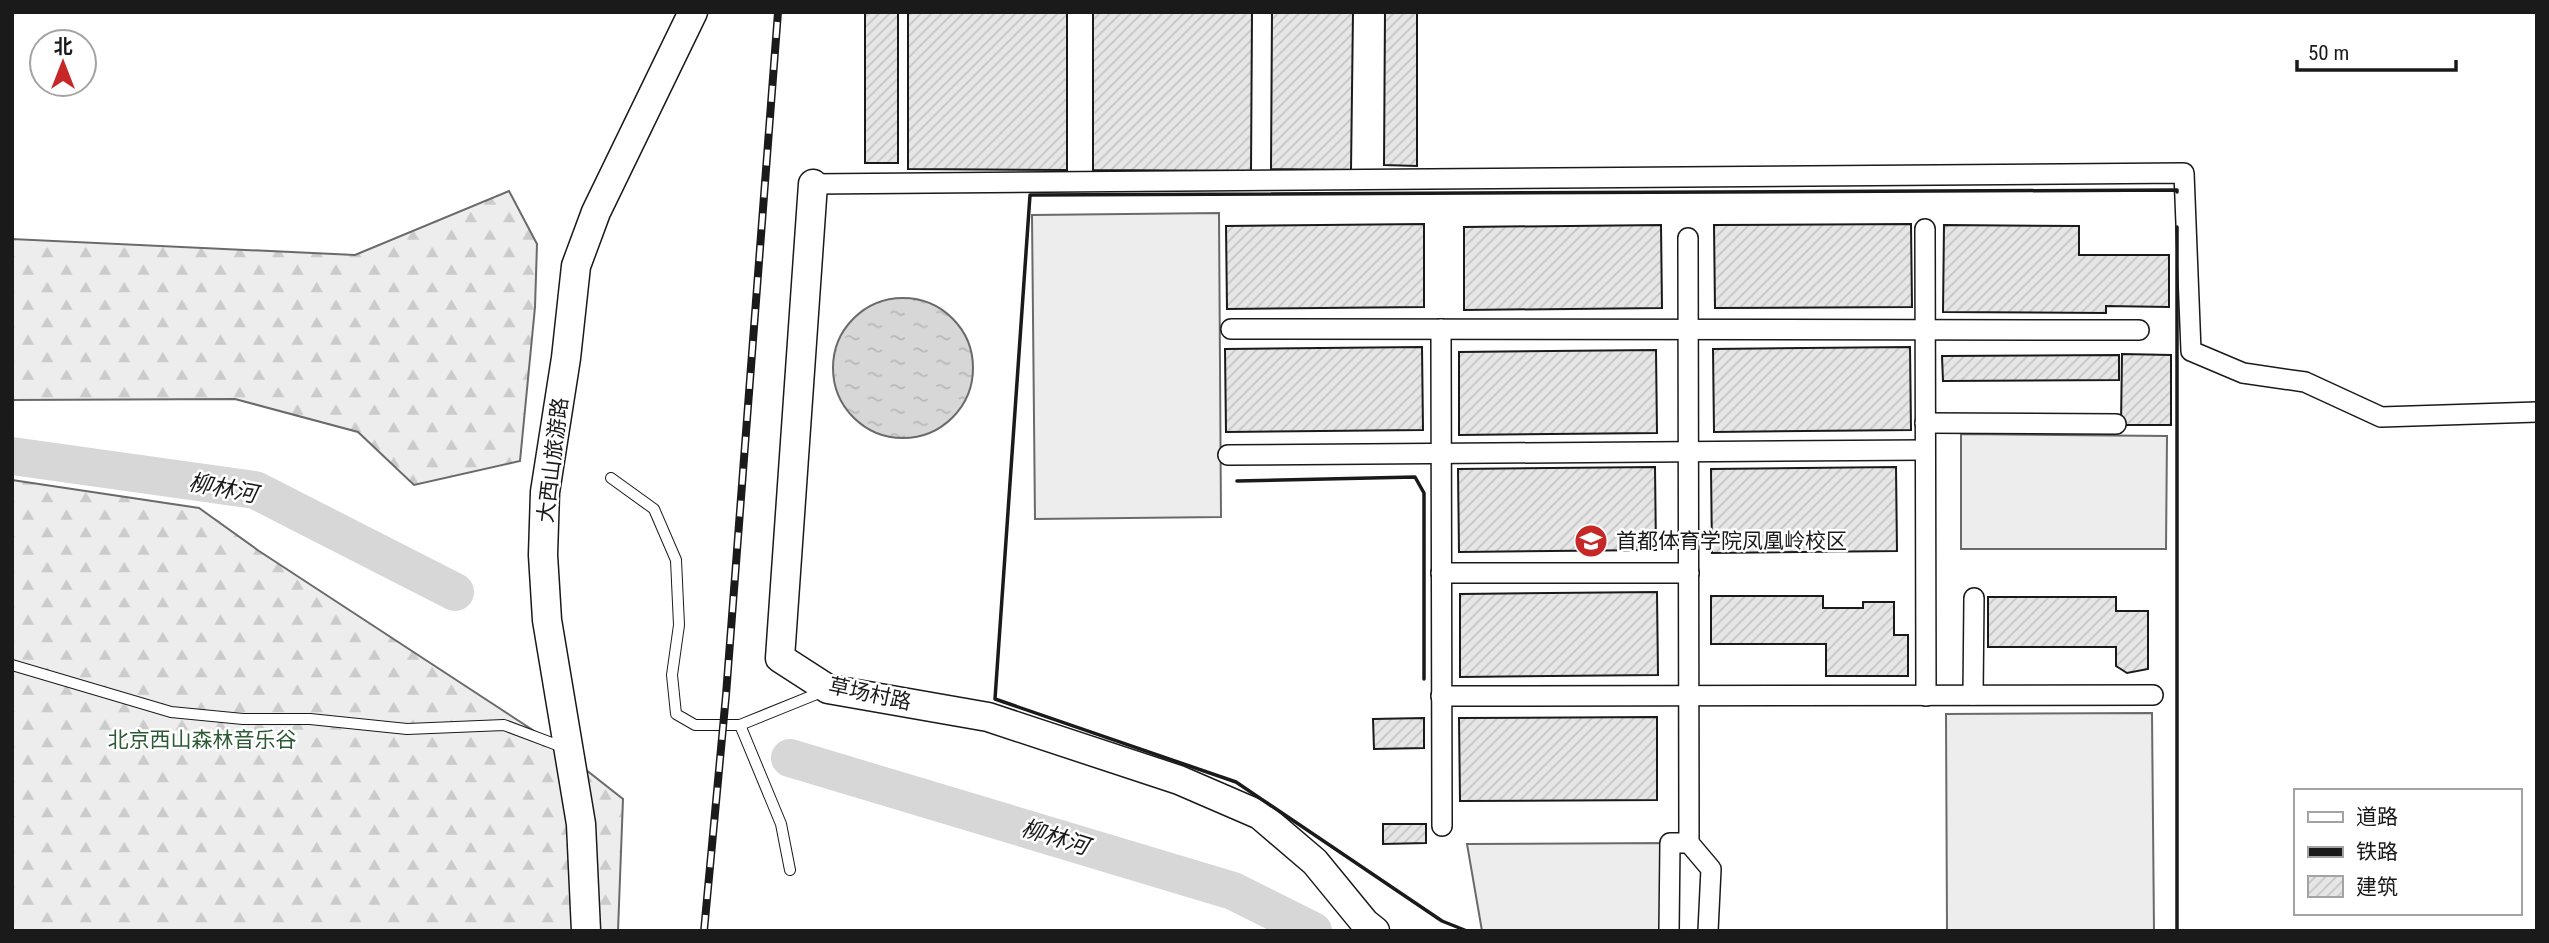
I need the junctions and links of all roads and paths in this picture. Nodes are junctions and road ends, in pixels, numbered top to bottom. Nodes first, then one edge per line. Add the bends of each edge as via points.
1 (693, 12) edge
2 (813, 184) joint
3 (1925, 229) dead end
4 (1688, 238) dead end
5 (1231, 329) dead end
6 (1441, 329) junction
7 (1689, 330) junction
8 (1925, 330) junction
9 (2138, 330) dead end
10 (2537, 412) edge
11 (1926, 423) junction
12 (2116, 424) dead end
13 (1926, 450) junction
14 (1689, 452) junction
15 (1441, 453) junction
16 (1228, 455) dead end
17 (611, 478) dead end
18 (1441, 573) junction
19 (1689, 573) junction
20 (1974, 598) dead end
21 (12, 665) edge
22 (828, 689) junction
23 (1973, 695) junction
24 (2153, 695) dead end
25 (1441, 696) junction
26 (1689, 696) junction
27 (1926, 696) junction
28 (740, 725) junction
29 (568, 749) junction
30 (1442, 826) dead end
31 (1689, 844) junction
32 (790, 870) dead end
33 (586, 931) edge
34 (1376, 931) edge
35 (1668, 931) edge
36 (1708, 931) edge

1 - 29 street, 大西山旅游路 via 596,212 576,266 545,492 543,555 547,620
2 - 10 street via 2184,173 2191,351 2243,373 2305,382 2381,417
2 - 22 street, 草场村路 via 780,659
3 - 8 street
4 - 7 street
5 - 6 street
6 - 7 street
6 - 15 street
7 - 8 street
7 - 14 street
8 - 9 street
8 - 11 street
11 - 12 street
11 - 13 street
13 - 14 street
13 - 27 street
14 - 15 street
14 - 19 street
15 - 16 street
15 - 18 street
17 - 28 lane via 654,509 676,560 679,625 672,675 676,713 695,725
18 - 19 street
18 - 25 street
19 - 26 street
20 - 23 street
21 - 29 lane via 171,712 407,729 504,725
22 - 28 lane
22 - 34 street, 草场村路 via 988,717 1179,780 1248,810 1315,862
23 - 24 street
23 - 27 street
25 - 26 street
25 - 30 street
26 - 27 street
26 - 31 street
28 - 32 lane via 781,824
29 - 33 street, 大西山旅游路 via 581,824
31 - 35 street via 1670,843
31 - 36 street via 1711,869

